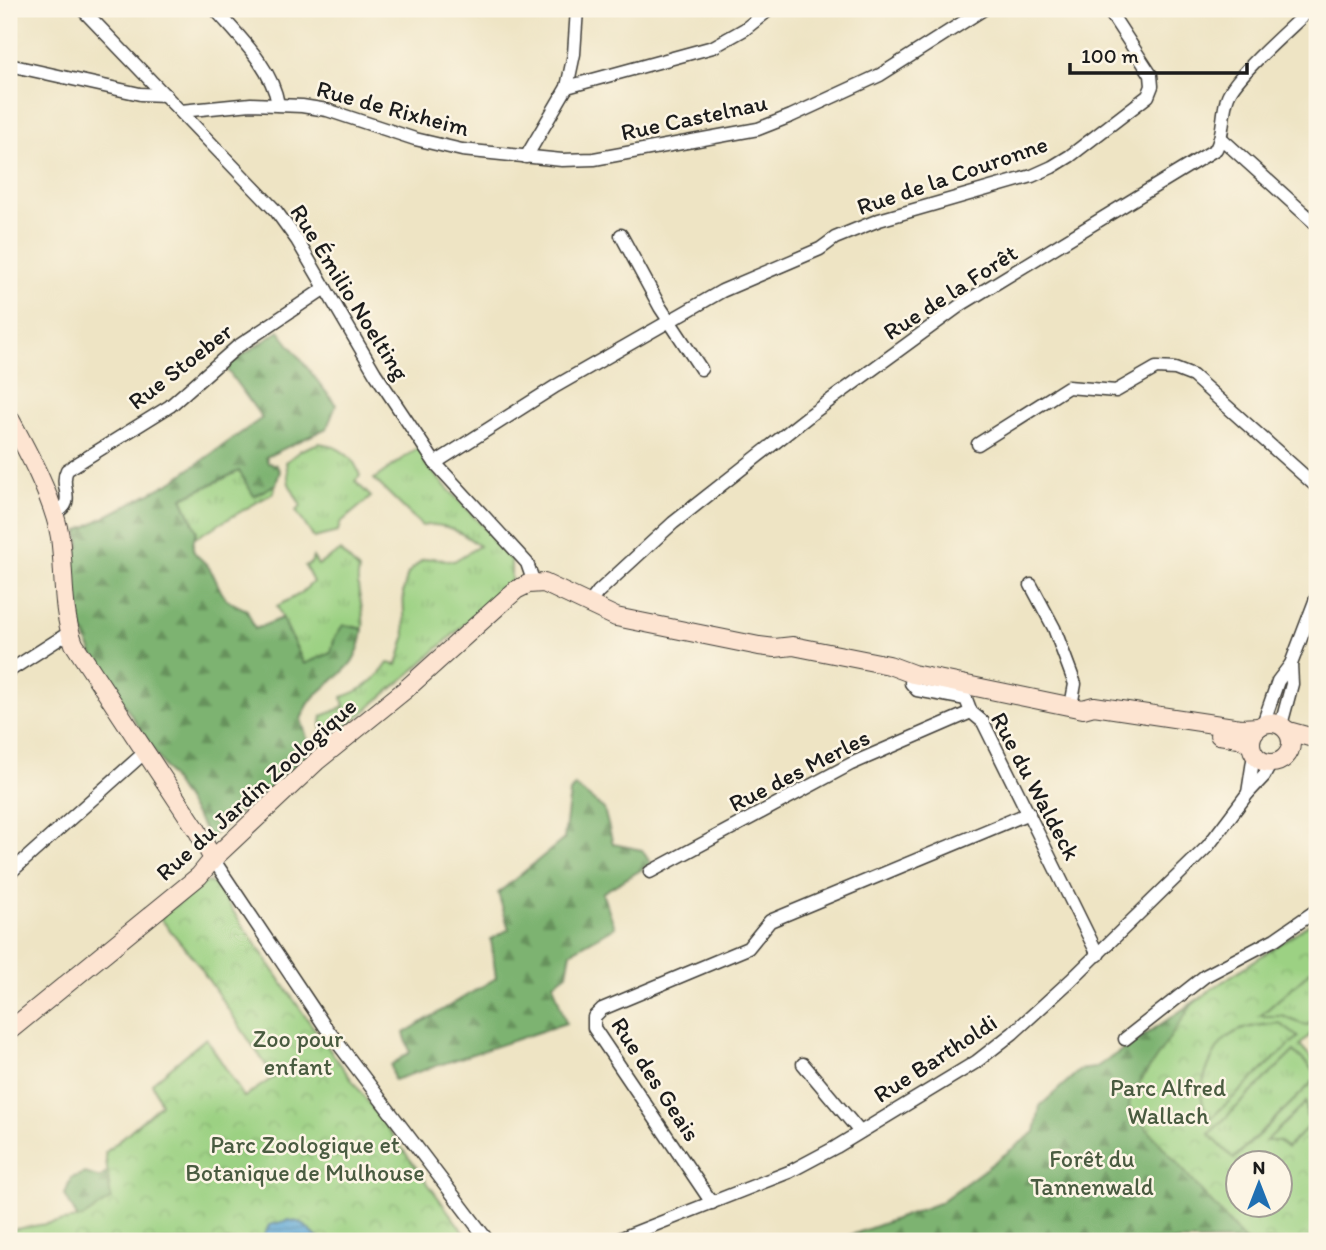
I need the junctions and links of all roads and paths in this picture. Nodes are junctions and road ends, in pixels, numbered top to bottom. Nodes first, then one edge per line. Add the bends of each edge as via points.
1 (82, 9) edge
2 (215, 9) edge
3 (577, 9) edge
4 (770, 9) edge
5 (984, 9) edge
6 (1108, 9) edge
7 (1310, 9) edge
8 (9, 65) edge
9 (567, 87) junction
10 (166, 94) junction
11 (278, 104) junction
12 (181, 111) junction
13 (1222, 139) junction
14 (526, 157) junction
15 (594, 159) joint
16 (1315, 219) edge
17 (621, 235) dead end
18 (325, 288) junction
19 (668, 320) junction
20 (701, 369) dead end
21 (9, 417) edge
22 (978, 444) dead end
23 (435, 463) junction
24 (1317, 487) edge
25 (54, 514) junction
26 (534, 583) junction
27 (1031, 584) dead end
28 (1317, 596) edge
29 (589, 604) junction
30 (70, 632) junction
31 (9, 671) edge
32 (913, 674) junction
33 (1077, 708) junction
34 (971, 712) junction
35 (1273, 727) junction
36 (1317, 739) edge
37 (1252, 749) junction
38 (1317, 749) edge
39 (1290, 751) junction
40 (144, 752) junction
41 (1271, 763) junction
42 (1248, 793) junction
43 (1029, 813) junction
44 (213, 859) junction
45 (12, 871) dead end
46 (650, 872) dead end
47 (1317, 910) edge
48 (1098, 955) junction
49 (9, 1031) edge
50 (1125, 1039) dead end
51 (803, 1064) dead end
52 (860, 1132) junction
53 (712, 1203) junction
54 (488, 1241) edge
55 (614, 1241) edge

1 - 10 street, Rue Émilio Noelting
2 - 11 street via 262,66
3 - 9 street
4 - 9 street via 713,47
5 - 15 street, Rue Castelnau via 880,75 791,117 758,128
6 - 19 street, Rue de la Couronne via 1151,75 1152,86 1148,96 1070,156 1032,176 878,220
7 - 13 street via 1238,81 1227,100
8 - 10 street via 140,94
9 - 14 street
10 - 12 street, Rue Émilio Noelting
11 - 12 street, Rue de Rixheim
11 - 14 street, Rue de Rixheim via 327,110 435,145
12 - 18 street, Rue Émilio Noelting via 276,211
13 - 16 street
13 - 29 street, Rue de la Forêt via 1208,156 933,324 673,523
14 - 15 street, Rue de Rixheim
17 - 19 street
18 - 23 street, Rue Émilio Noelting
18 - 25 street, Rue Stoeber via 237,347 170,406 71,467 64,476 67,502
19 - 20 street
19 - 23 street
21 - 25 main road
22 - 24 street via 1068,387 1116,391 1156,368 1175,369 1193,376
23 - 26 street, Rue Émilio Noelting via 527,563
25 - 30 main road
26 - 29 main road via 548,584
26 - 44 main road, Rue du Jardin Zoologique via 516,590 405,690 317,761
27 - 33 street via 1075,684
28 - 35 street via 1291,664 1292,684
29 - 32 main road via 616,617 775,648 793,646
30 - 31 street
30 - 40 main road via 80,655
32 - 33 main road
32 - 34 street, Rue du Waldeck via 911,683 917,690 966,699
33 - 35 main road via 1094,706 1240,728
33 - 37 main road via 1092,717 1239,738
34 - 43 street, Rue du Waldeck via 982,722
34 - 46 street, Rue des Merles via 851,764
35 - 36 main road
35 - 37 main road via 1252,735
35 - 39 main road via 1291,740
37 - 41 main road via 1261,760
37 - 42 street, Rue Bartholdi
38 - 39 main road
39 - 41 main road
40 - 44 main road
40 - 45 street
41 - 42 street, Rue Bartholdi
42 - 48 street, Rue Bartholdi via 1209,846
43 - 48 street, Rue du Waldeck
43 - 53 street, Rue des Geais via 770,921 748,948 603,1009 594,1017 594,1028
44 - 49 main road, Rue du Jardin Zoologique via 199,876
44 - 54 street via 324,1025
47 - 50 street via 1275,939 1205,976
48 - 52 street, Rue Bartholdi via 976,1062
51 - 52 street
52 - 53 street, Rue Bartholdi via 789,1172
53 - 55 street, Rue Bartholdi

